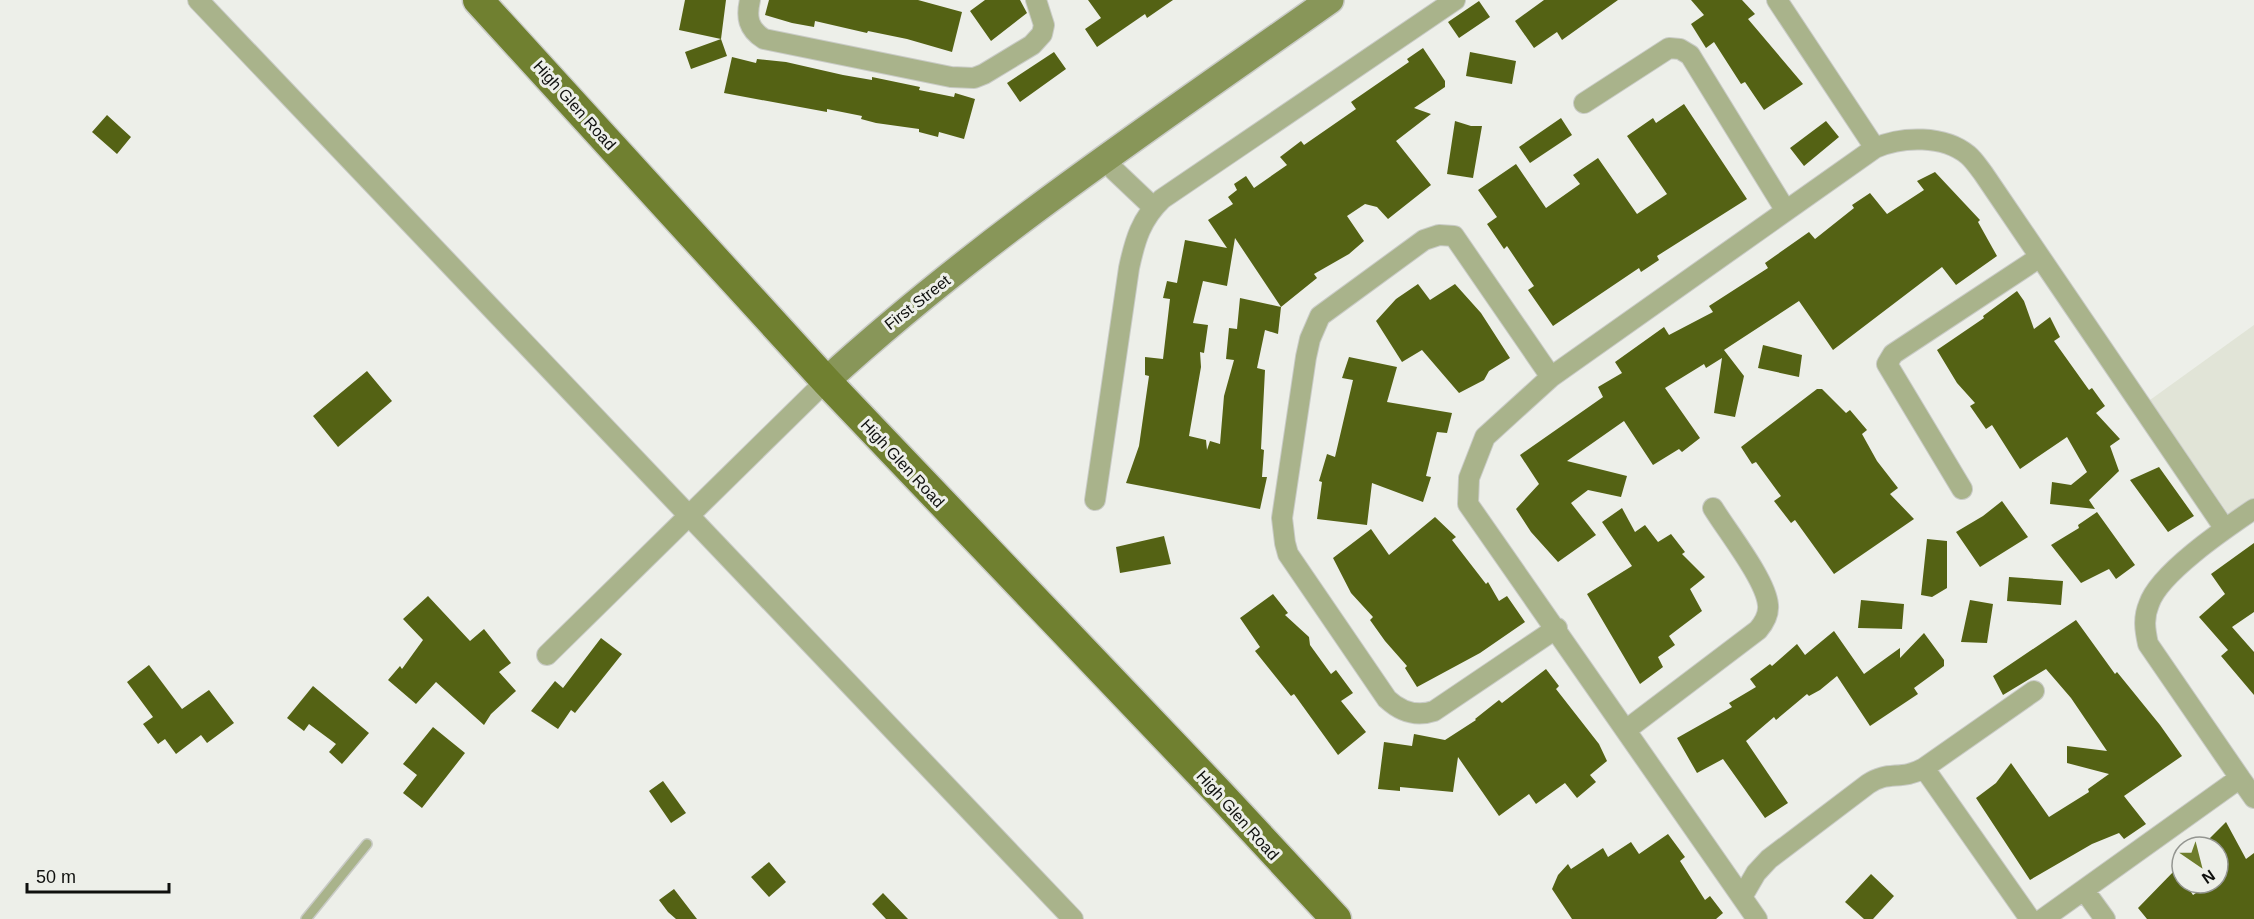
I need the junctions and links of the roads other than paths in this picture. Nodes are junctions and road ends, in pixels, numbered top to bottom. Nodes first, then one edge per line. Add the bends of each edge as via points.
1 (198, 0) edge
2 (477, 0) edge
3 (750, 0) edge
4 (1036, 0) edge
5 (1330, 0) edge
6 (1455, 0) edge
7 (1777, 0) edge
8 (1584, 103) dead end
9 (1875, 148) junction
10 (1107, 158) junction
11 (1153, 207) junction
12 (1786, 211) junction
13 (2040, 257) junction
14 (1551, 377) junction
15 (826, 381) junction
16 (1962, 489) dead end
17 (1095, 500) dead end
18 (1713, 508) dead end
19 (2254, 509) edge
20 (690, 516) junction
21 (2225, 529) junction
22 (1557, 628) junction
23 (547, 655) dead end
24 (2034, 691) dead end
25 (1626, 730) junction
26 (1924, 768) junction
27 (2240, 778) junction
28 (2254, 798) edge
29 (367, 844) dead end
30 (2084, 890) junction
31 (1742, 897) junction
32 (306, 919) edge
33 (1073, 919) edge
34 (1336, 919) edge
35 (1757, 919) edge
36 (2030, 919) edge
37 (2043, 919) edge
38 (2105, 919) edge

1 - 20 street
2 - 15 main road, High Glen Road
3 - 4 street via 746,16 764,39 974,78 1032,45 1042,34 1044,24
5 - 10 street, First Street
6 - 11 street
7 - 9 street
8 - 12 street via 1669,48 1680,49 1690,55
9 - 12 street
9 - 13 street via 1895,139 1929,141 1954,146 1970,156
10 - 11 street via 1114,170
10 - 15 street, First Street via 892,320
11 - 17 street via 1136,236 1129,268
12 - 14 street
13 - 16 street via 1893,354 1887,364
13 - 21 street
14 - 22 street via 1485,437 1474,460 1467,493 1468,504
14 - 22 street via 1454,236 1424,240 1320,316 1314,326 1282,518 1288,555 1388,699 1404,711 1434,711
15 - 20 street, First Street
15 - 34 main road, High Glen Road
18 - 25 street via 1764,589 1768,606 1764,622
19 - 21 street
20 - 23 street, First Street
20 - 33 street
21 - 27 street via 2170,573 2149,602 2144,625 2148,644
22 - 25 street
24 - 26 street
25 - 31 street
26 - 31 street via 1908,777 1894,775 1868,784 1769,859
26 - 36 street
27 - 28 street
27 - 30 street
29 - 32 lane
30 - 37 street
30 - 38 street
31 - 35 street

